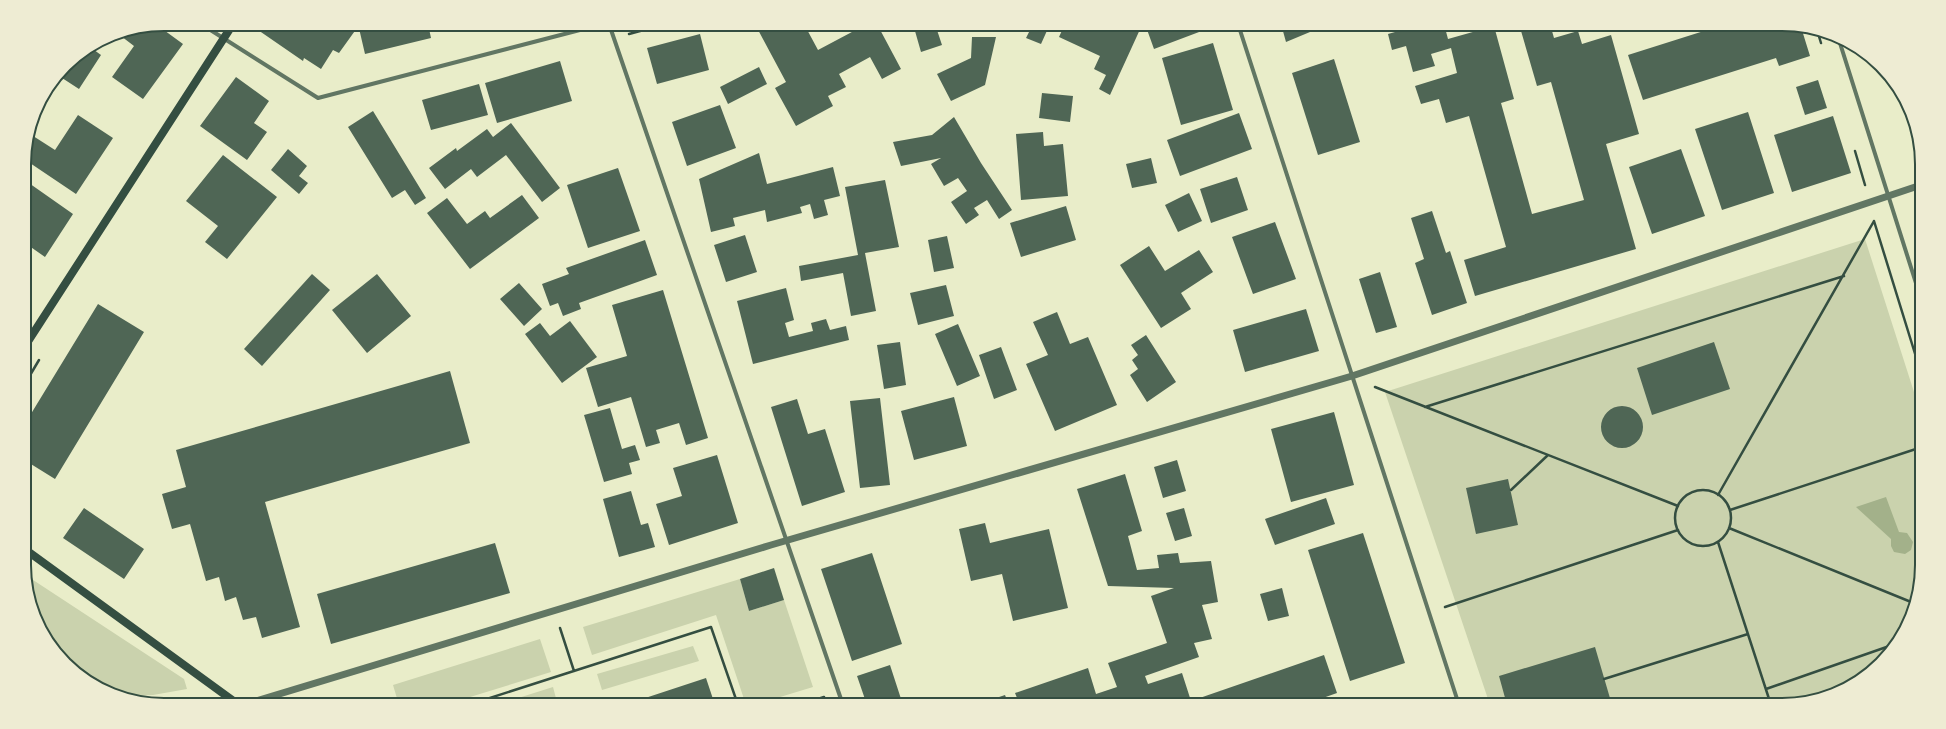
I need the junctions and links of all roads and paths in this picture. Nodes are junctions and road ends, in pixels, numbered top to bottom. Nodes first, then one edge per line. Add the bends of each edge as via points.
1 (211, 31) edge
2 (228, 31) edge
3 (576, 31) edge
4 (611, 31) edge
5 (1240, 31) edge
6 (223, 39) junction
7 (1841, 45) edge
8 (1915, 187) edge
9 (1889, 197) junction
10 (1874, 221) dead end
11 (1844, 276) junction
12 (1915, 280) edge
13 (31, 337) edge
14 (1352, 376) junction
15 (1372, 386) dead end
16 (1425, 407) junction
17 (1915, 449) edge
18 (1548, 455) junction
19 (1511, 490) dead end
20 (1718, 495) junction
21 (1678, 506) junction
22 (1730, 510) junction
23 (1729, 528) junction
24 (1678, 530) junction
25 (786, 541) junction
26 (1718, 542) junction
27 (31, 554) edge
28 (1909, 601) edge
29 (1445, 607) dead end
30 (560, 626) dead end
31 (1748, 634) junction
32 (1887, 647) edge
33 (574, 671) junction
34 (1604, 679) dead end
35 (1766, 689) junction
36 (824, 697) dead end
37 (229, 698) edge
38 (266, 698) edge
39 (490, 698) edge
40 (735, 698) edge
41 (821, 698) edge
42 (840, 698) edge
43 (1457, 698) edge
44 (1769, 698) edge

1 - 6 street
2 - 6 main road
3 - 6 street via 318,98
4 - 25 street
5 - 14 street
6 - 13 main road
7 - 9 street
8 - 9 street
9 - 12 street
9 - 14 street
10 - 11 path
11 - 16 path
11 - 20 path
14 - 25 street
14 - 43 street
15 - 16 path
16 - 18 path
17 - 22 path
18 - 19 path
18 - 21 path
20 - 21 path via 1710,491 1692,493
20 - 22 path
21 - 24 path via 1675,522
22 - 23 path
23 - 26 path
23 - 28 path
24 - 26 path via 1683,538 1700,546 1710,546
24 - 29 path
25 - 38 street
25 - 42 street
26 - 31 path
27 - 37 main road
30 - 33 path
31 - 34 path
31 - 35 path
32 - 35 path
33 - 39 path
33 - 40 path via 710,627
35 - 44 path
36 - 41 path

